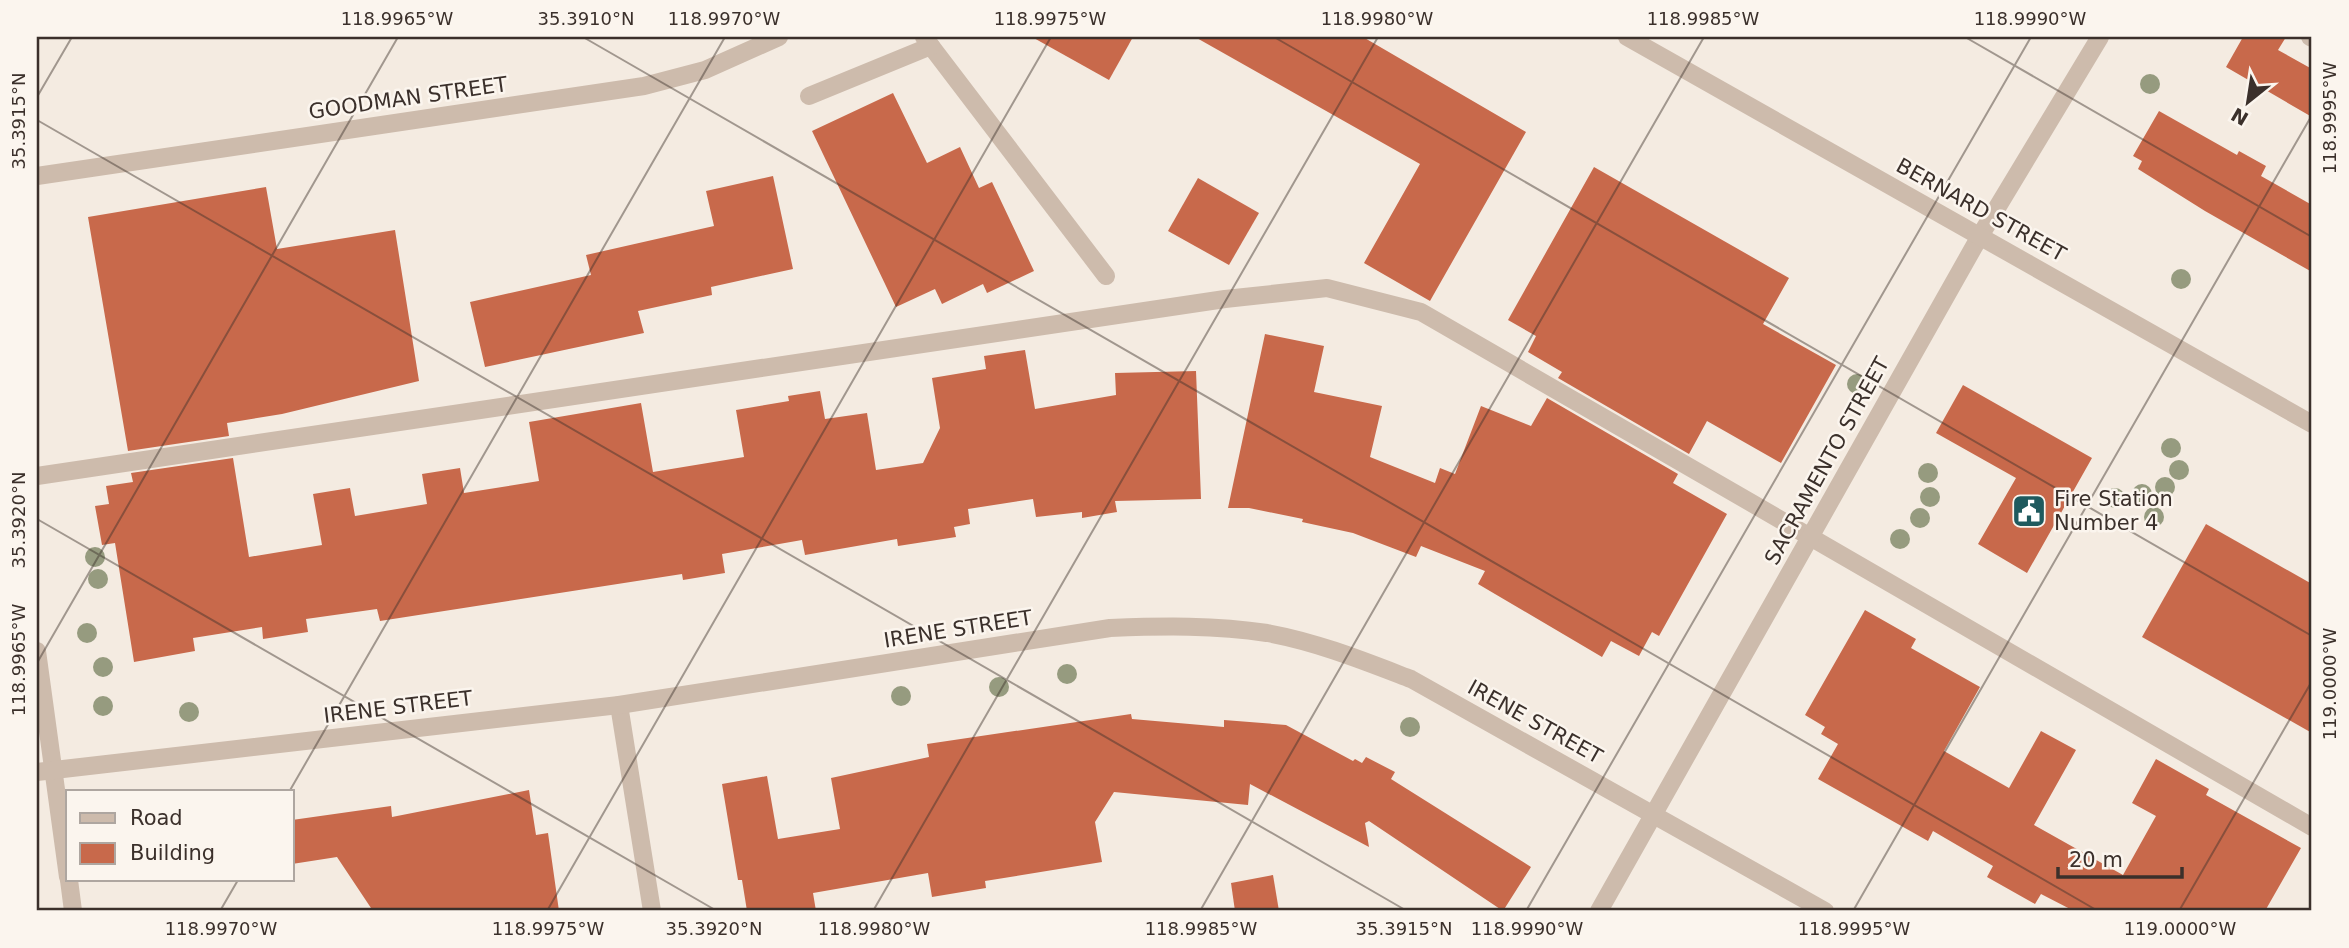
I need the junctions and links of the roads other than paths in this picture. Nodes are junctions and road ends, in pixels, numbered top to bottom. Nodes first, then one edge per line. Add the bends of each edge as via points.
1 (779, 37) edge
2 (1627, 37) edge
3 (2100, 37) edge
4 (927, 41) edge
5 (809, 96) dead end
6 (37, 176) edge
7 (1980, 236) junction
8 (1106, 276) dead end
9 (2312, 424) edge
10 (37, 476) edge
11 (1810, 538) junction
12 (37, 651) edge
13 (619, 705) junction
14 (44, 771) edge
15 (1654, 815) junction
16 (2312, 827) edge
17 (66, 869) edge
18 (68, 881) edge
19 (73, 911) edge
20 (652, 911) edge
21 (1599, 911) edge
22 (1825, 911) edge

1 - 6 street, GOODMAN STREET via 705,70 644,86
2 - 7 street, BERNARD STREET
3 - 7 street, SACRAMENTO STREET
4 - 5 street
4 - 8 street
7 - 9 street, BERNARD STREET
7 - 11 street, SACRAMENTO STREET
10 - 11 street via 1225,299 1327,288 1421,312
11 - 15 street, SACRAMENTO STREET
11 - 16 street
12 - 14 street
13 - 14 street, IRENE STREET
13 - 15 street, IRENE STREET via 1110,628 1187,625 1267,633 1339,651 1411,679
13 - 20 street
14 - 17 street
15 - 21 street, SACRAMENTO STREET
15 - 22 street, IRENE STREET
18 - 19 street

